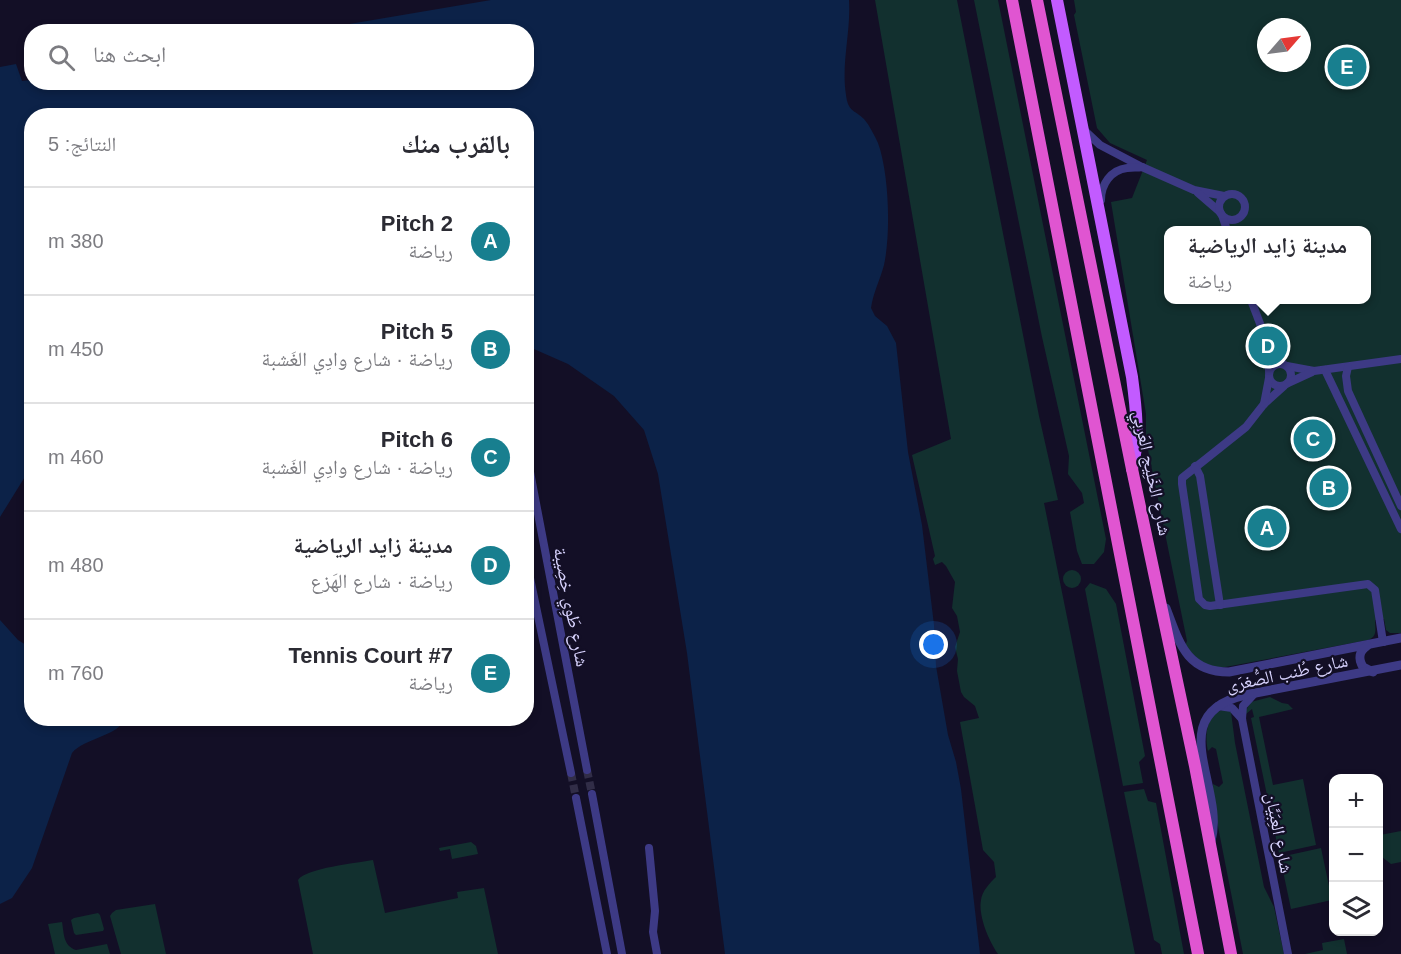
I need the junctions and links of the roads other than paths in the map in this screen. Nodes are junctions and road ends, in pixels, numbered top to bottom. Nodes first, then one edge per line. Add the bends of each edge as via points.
1 (1012, 0) edge
2 (1037, 0) edge
3 (1057, 0) edge
4 (1082, 126) junction
5 (1142, 167) junction
6 (1194, 190) junction
7 (1224, 196) junction
8 (1221, 214) junction
9 (1237, 218) junction
10 (1227, 226) edge
11 (1232, 226) edge
12 (1104, 234) junction
13 (1253, 304) edge
14 (1267, 342) junction
15 (1401, 359) edge
16 (1285, 365) junction
17 (1348, 367) junction
18 (1325, 370) junction
19 (1314, 371) junction
20 (1269, 375) junction
21 (1286, 385) junction
22 (1264, 404) junction
23 (1195, 466) junction
24 (1132, 470) junction
25 (534, 491) edge
26 (1401, 506) edge
27 (1401, 529) edge
28 (1158, 588) junction
29 (534, 597) edge
30 (1220, 605) junction
31 (1401, 638) edge
32 (1383, 642) junction
33 (1369, 644) junction
34 (1401, 665) edge
35 (1373, 672) junction
36 (1254, 694) junction
37 (1218, 706) junction
38 (1242, 718) junction
39 (587, 770) tunnel mouth
40 (571, 773) tunnel mouth
41 (592, 794) tunnel mouth
42 (576, 798) tunnel mouth
43 (595, 806) junction
44 (578, 809) junction
45 (1210, 843) junction
46 (648, 848) dead end
47 (607, 954) edge
48 (622, 954) edge
49 (657, 954) edge
50 (1198, 954) edge
51 (1231, 954) edge
52 (1288, 954) edge

1 - 50 highway
2 - 24 highway, شارع الخَلِيج العَربِي
3 - 4 main road
4 - 5 street via 1095,142
4 - 12 main road
5 - 6 street
5 - 12 street via 1122,169 1104,184
6 - 7 street
6 - 8 street
7 - 8 street via 1219,203
7 - 9 street via 1234,194 1243,202 1244,211
8 - 9 street
8 - 10 street
9 - 11 street
12 - 24 main road via 1133,383 1137,443
13 - 14 street
14 - 16 street
14 - 20 street
15 - 17 street
16 - 19 street
16 - 20 street via 1275,365
16 - 21 street via 1292,376
17 - 18 street
17 - 26 street via 1348,390
18 - 19 street
18 - 27 street
19 - 21 street
20 - 21 street via 1276,386
20 - 22 street
21 - 22 street
22 - 23 street via 1246,427
23 - 30 street via 1200,476
23 - 30 street via 1184,476 1182,484 1198,597 1204,605
24 - 28 highway, شارع الخَلِيج العَربِي
25 - 39 street, شارع طَوِي خِصِيبة
28 - 33 street, شارع طُنب الصُّغرَى via 1182,648 1194,662 1211,670 1229,672
28 - 45 highway, شارع الخَلِيج العَربِي
29 - 40 street, شارع طَوِي خِصِيبة
30 - 32 street via 1368,584 1375,590
31 - 32 street, شارع طُنب الصُّغرَى
32 - 33 street, شارع طُنب الصُّغرَى
33 - 35 street via 1360,652 1359,660 1362,667
34 - 35 street, شارع طُنب الصُّغرَى
35 - 36 street, شارع طُنب الصُّغرَى
36 - 37 street, شارع طُنب الصُّغرَى
36 - 38 street via 1243,706
37 - 38 street via 1232,708
37 - 45 street, شارع طُنب الصُّغرَى via 1204,720 1200,739 1213,814
38 - 52 street, شارع العِبَيَّان
41 - 43 street
42 - 44 street
43 - 44 street
43 - 48 street
44 - 47 street
45 - 51 highway, شارع الخَلِيج العَربِي
46 - 49 street

